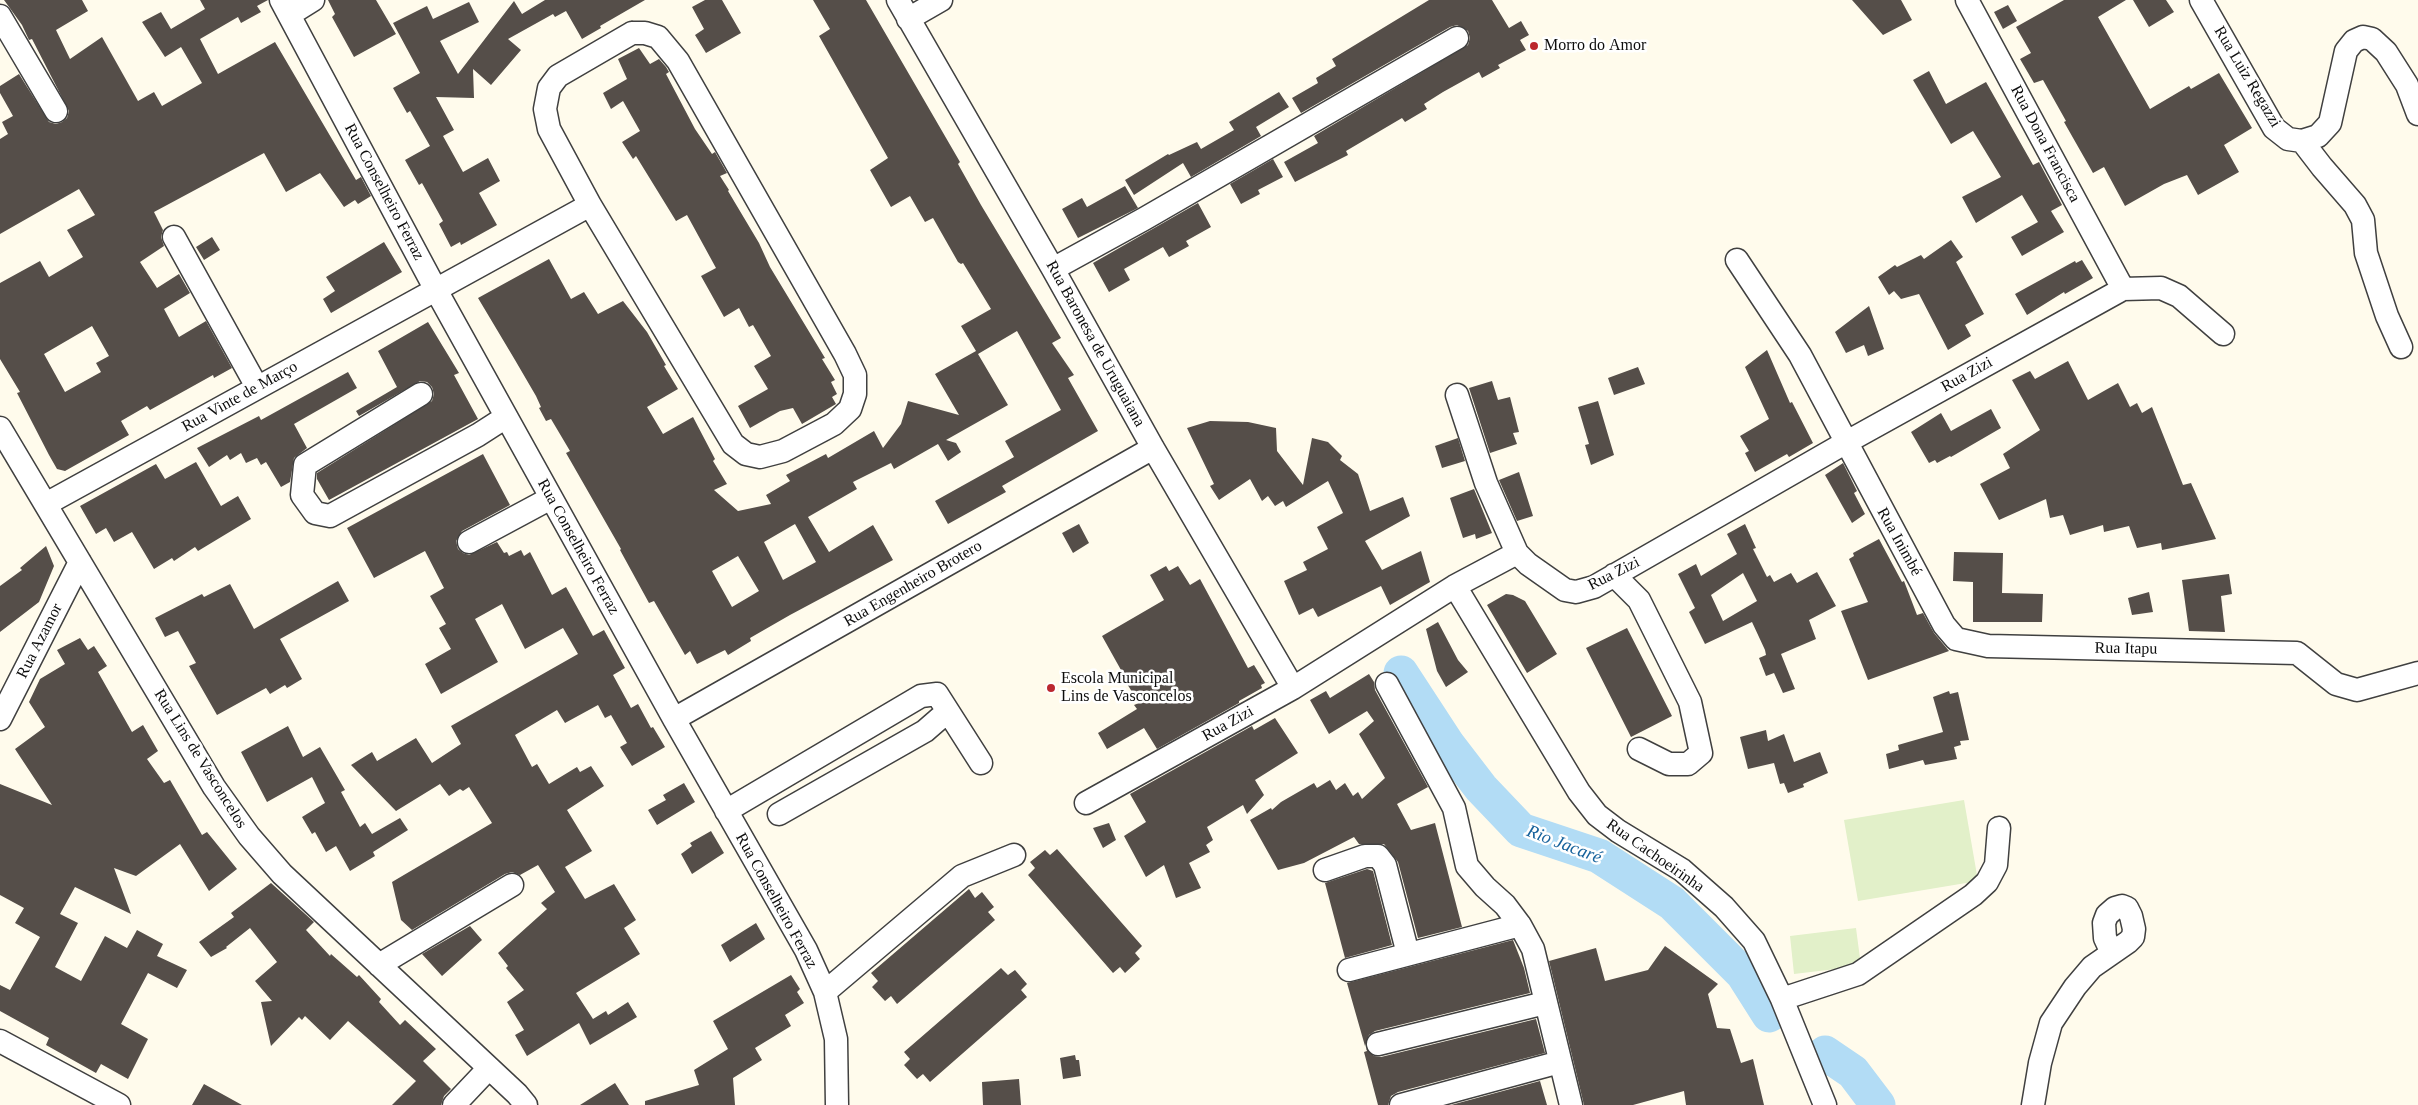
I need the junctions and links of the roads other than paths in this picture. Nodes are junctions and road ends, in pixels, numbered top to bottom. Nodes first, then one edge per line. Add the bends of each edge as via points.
1 (313, 0) edge
2 (941, 0) edge
3 (1967, 0) edge
4 (2201, 0) edge
5 (285, 7) edge
6 (903, 9) edge
7 (0, 16) edge
8 (1457, 38) dead end
9 (56, 111) dead end
10 (2418, 114) edge
11 (2302, 141) junction
12 (590, 205) junction
13 (174, 237) dead end
14 (1737, 260) dead end
15 (1053, 269) junction
16 (2123, 289) junction
17 (436, 290) junction
18 (2223, 334) dead end
19 (2401, 347) dead end
20 (257, 388) junction
21 (421, 394) dead end
22 (1457, 395) dead end
23 (506, 417) junction
24 (0, 428) edge
25 (1845, 443) junction
26 (1153, 448) junction
27 (551, 498) junction
28 (46, 504) junction
29 (469, 542) dead end
30 (1517, 553) junction
31 (80, 562) junction
32 (1614, 576) junction
33 (1455, 586) junction
34 (1956, 639) joint
35 (2418, 673) edge
36 (1387, 684) dead end
37 (1293, 688) junction
38 (948, 711) junction
39 (0, 719) edge
40 (674, 719) junction
41 (1639, 748) dead end
42 (981, 763) dead end
43 (1086, 803) dead end
44 (726, 811) junction
45 (779, 814) dead end
46 (1999, 828) dead end
47 (1014, 855) dead end
48 (1325, 870) dead end
49 (512, 885) dead end
50 (1520, 925) junction
51 (2112, 953) dead end
52 (1408, 954) junction
53 (379, 965) junction
54 (1349, 970) dead end
55 (825, 992) junction
56 (1544, 997) junction
57 (1782, 999) junction
58 (1378, 1038) dead end
59 (0, 1041) edge
60 (1560, 1062) junction
61 (489, 1068) junction
62 (119, 1105) edge
63 (454, 1105) edge
64 (526, 1105) edge
65 (837, 1105) edge
66 (1401, 1105) edge
67 (1571, 1105) edge
68 (1825, 1105) edge
69 (2033, 1105) edge

1 - 5 street
2 - 6 street
3 - 16 street, Rua Dona Francisca
4 - 11 street, Rua Luiz Regazzi via 2274,128 2288,139
5 - 17 street, Rua Conselheiro Ferraz
6 - 15 street, Rua Baronesa de Uruguaiana
7 - 9 street
8 - 15 street
10 - 11 street via 2406,85 2386,52 2372,39 2363,37 2354,41 2346,51 2330,123 2318,136
11 - 19 street via 2355,205 2363,220 2366,253
12 - 12 street via 733,444 746,454 760,457 783,451 834,424 850,408 855,394 855,375 845,354 678,61 658,37 632,33 558,76 548,88 545,109 549,128
12 - 17 street, Rua Vinte de Março
13 - 20 street
14 - 25 street, Rua Inimbé via 1800,355
15 - 26 street, Rua Baronesa de Uruguaiana
16 - 18 street via 2161,288 2180,296
16 - 25 street, Rua Zizi
17 - 20 street, Rua Vinte de Março
17 - 23 street, Rua Conselheiro Ferraz
20 - 28 street, Rua Vinte de Março
21 - 23 street via 305,464 302,495 315,513 330,516
22 - 30 street via 1486,483
23 - 27 street, Rua Conselheiro Ferraz
24 - 28 street, Rua Lins de Vasconcelos
25 - 32 street, Rua Zizi
25 - 34 street, Rua Inimbé via 1944,625
26 - 37 street, Rua Baronesa de Uruguaiana
26 - 40 street, Rua Engenheiro Brotero
27 - 29 street
27 - 40 street, Rua Conselheiro Ferraz
28 - 31 street, Rua Lins de Vasconcelos
30 - 32 street, Rua Zizi via 1564,590 1576,592 1594,587
30 - 33 street, Rua Zizi
31 - 39 street, Rua Azamor
31 - 53 street, Rua Lins de Vasconcelos via 214,787 248,836 282,874
32 - 41 street via 1639,600 1690,702 1702,753 1688,764 1669,764
33 - 37 street, Rua Zizi
33 - 57 street, Rua Cachoeirinha via 1585,799 1618,831 1682,870 1724,907 1754,941
34 - 35 street, Rua Itapu via 1988,646 2297,653 2336,684 2357,690
36 - 50 street via 1454,808 1467,866
37 - 43 street, Rua Zizi
38 - 42 street
38 - 44 street via 938,694 921,696
38 - 45 street via 925,731
40 - 44 street, Rua Conselheiro Ferraz
44 - 55 street, Rua Conselheiro Ferraz via 806,950
46 - 57 street via 1996,865 1987,882 1973,895 1858,974
47 - 55 street via 962,876
48 - 52 street via 1365,856 1378,856 1385,865
49 - 53 street
50 - 52 street
50 - 56 street via 1533,949
51 - 69 street via 2092,967 2074,987 2051,1023
52 - 54 street
53 - 61 street, Rua Lins de Vasconcelos
55 - 65 street, Rua Conselheiro Ferraz via 836,1039
56 - 58 street
56 - 60 street
57 - 68 street, Rua Cachoeirinha
59 - 62 street
60 - 66 street
60 - 67 street
61 - 63 street
61 - 64 street, Rua Lins de Vasconcelos

